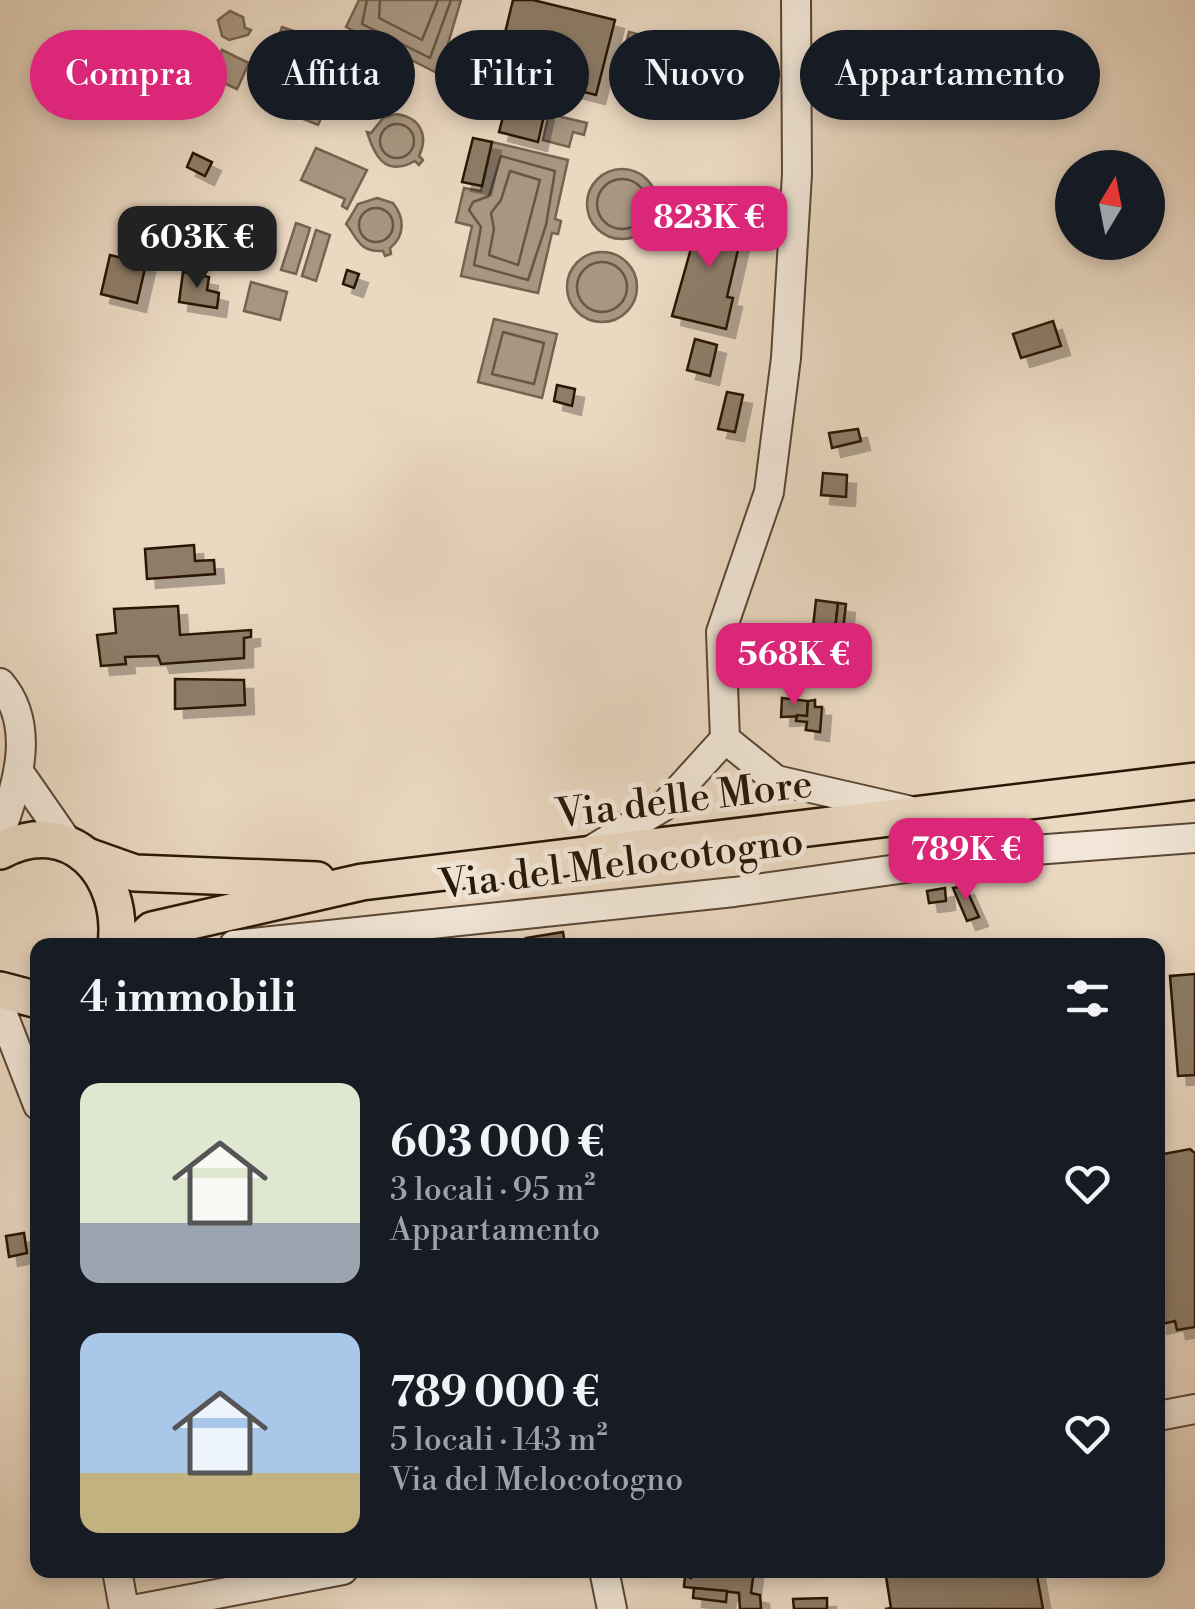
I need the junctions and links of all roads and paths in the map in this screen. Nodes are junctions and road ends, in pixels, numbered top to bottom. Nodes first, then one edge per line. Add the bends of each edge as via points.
1 (796, 0) edge
2 (0, 683) edge
3 (724, 739) junction
4 (21, 775) junction
5 (1195, 781) edge
6 (918, 812) junction
7 (0, 834) edge
8 (1195, 838) edge
9 (0, 851) edge
10 (78, 851) junction
11 (587, 853) junction
12 (362, 882) junction
13 (117, 938) edge
14 (143, 938) edge
15 (300, 938) edge
16 (0, 990) edge
17 (30, 998) edge
18 (0, 1008) edge
19 (30, 1085) edge
20 (1195, 1409) edge
21 (1165, 1415) edge
22 (118, 1578) edge
23 (301, 1578) edge
24 (606, 1578) edge
25 (124, 1609) edge
26 (138, 1609) edge
27 (612, 1609) edge

1 - 3 street via 797,174 786,358 769,492 721,632
2 - 4 street via 18,703
3 - 6 street via 776,780
3 - 11 street via 664,806
4 - 7 street
4 - 10 street
5 - 6 main road, Via delle More
6 - 11 main road, Via delle More
8 - 15 street, Via del Melocotogno via 1034,850 734,892
9 - 10 main road via 30,841
10 - 12 main road via 135,874
10 - 13 main road via 109,880 120,912
11 - 12 main road, Via delle More
12 - 14 main road via 152,930
16 - 17 main road
18 - 19 street
20 - 21 street
22 - 25 street
23 - 26 street
24 - 27 street

